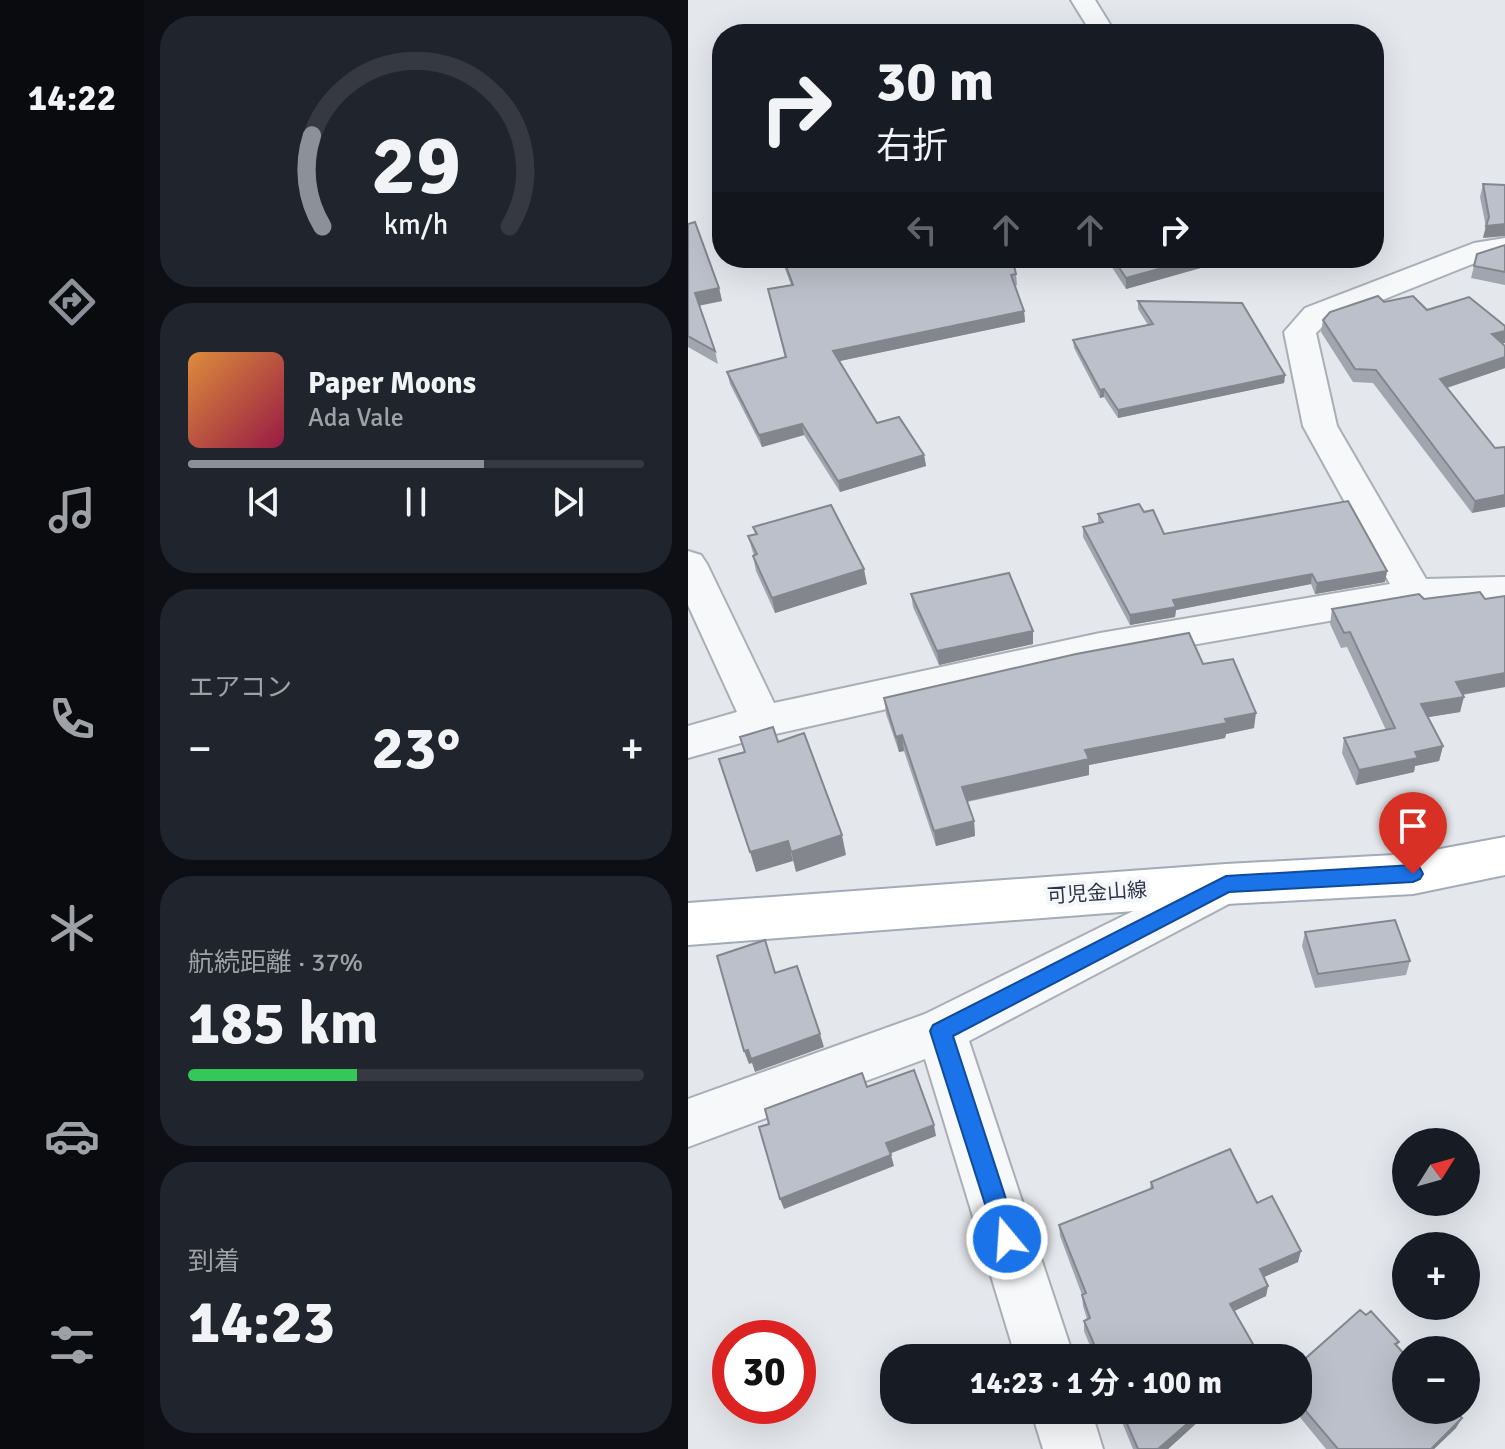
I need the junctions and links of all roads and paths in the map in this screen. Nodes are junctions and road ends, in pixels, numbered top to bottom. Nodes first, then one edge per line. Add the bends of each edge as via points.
1 (1083, 0) edge
2 (1098, 24) edge
3 (1505, 247) edge
4 (1384, 262) edge
5 (1411, 277) junction
6 (688, 564) edge
7 (1505, 590) edge
8 (1415, 593) junction
9 (762, 721) junction
10 (688, 742) edge
11 (1505, 856) edge
12 (1226, 884) junction
13 (688, 924) edge
14 (941, 1031) junction
15 (688, 1123) edge
16 (1041, 1344) edge
17 (1065, 1424) edge
18 (1073, 1449) edge

1 - 2 street
3 - 5 street via 1485,249
4 - 5 street
5 - 8 street via 1316,315 1300,332 1320,426
6 - 9 street
7 - 8 street
8 - 9 street via 1100,647
9 - 10 street
11 - 12 main road, 可児金山線 via 1413,874
12 - 13 main road, 可児金山線
12 - 14 street
14 - 15 street
14 - 16 street
17 - 18 street

